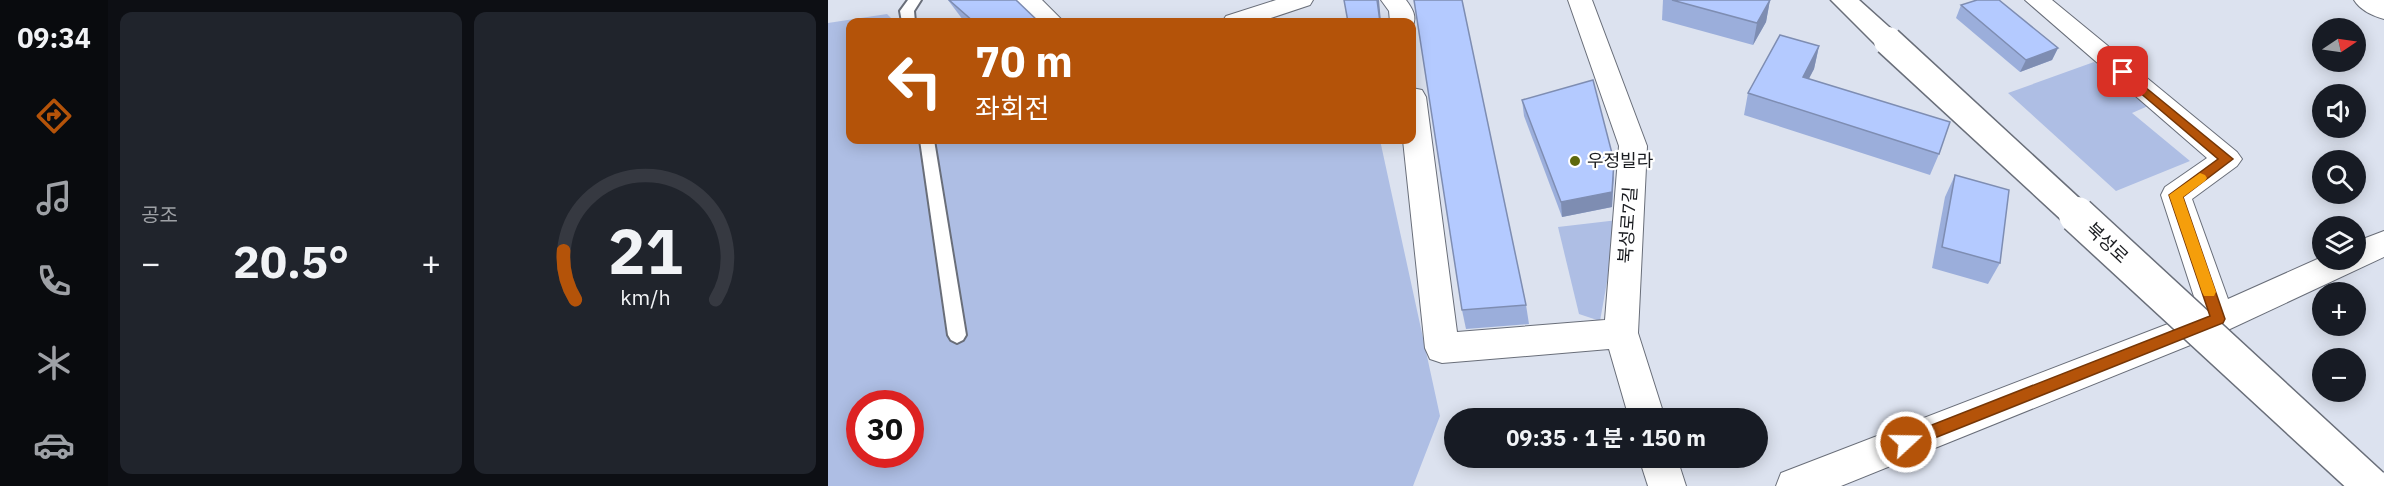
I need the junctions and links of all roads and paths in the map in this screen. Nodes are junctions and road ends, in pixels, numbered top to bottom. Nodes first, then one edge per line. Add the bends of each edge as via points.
1 (915, 0) edge
2 (1028, 0) edge
3 (1301, 0) edge
4 (1393, 0) edge
5 (1580, 0) edge
6 (1844, 0) edge
7 (2037, 0) edge
8 (2366, 0) edge
9 (2384, 11) edge
10 (908, 18) edge
11 (1048, 18) edge
12 (1246, 18) edge
13 (1402, 18) edge
14 (1416, 130) edge
15 (928, 144) edge
16 (2384, 243) edge
17 (2366, 251) edge
18 (2325, 270) edge
19 (2218, 319) junction
20 (1621, 333) junction
21 (957, 335) dead end
22 (1644, 408) edge
23 (1661, 468) edge
24 (1667, 486) edge
25 (1795, 486) edge
26 (2371, 486) edge

1 - 10 lane via 907,11
2 - 11 street
3 - 12 street
4 - 13 street
5 - 20 street, 북성로7길 via 1633,146
6 - 26 main road, 북성로, bridge
7 - 19 street via 2227,159 2176,195
8 - 9 street
14 - 20 street via 1442,348
15 - 21 lane
16 - 17 street
18 - 19 street
19 - 25 street
20 - 22 street, 북성로7길
23 - 24 street

